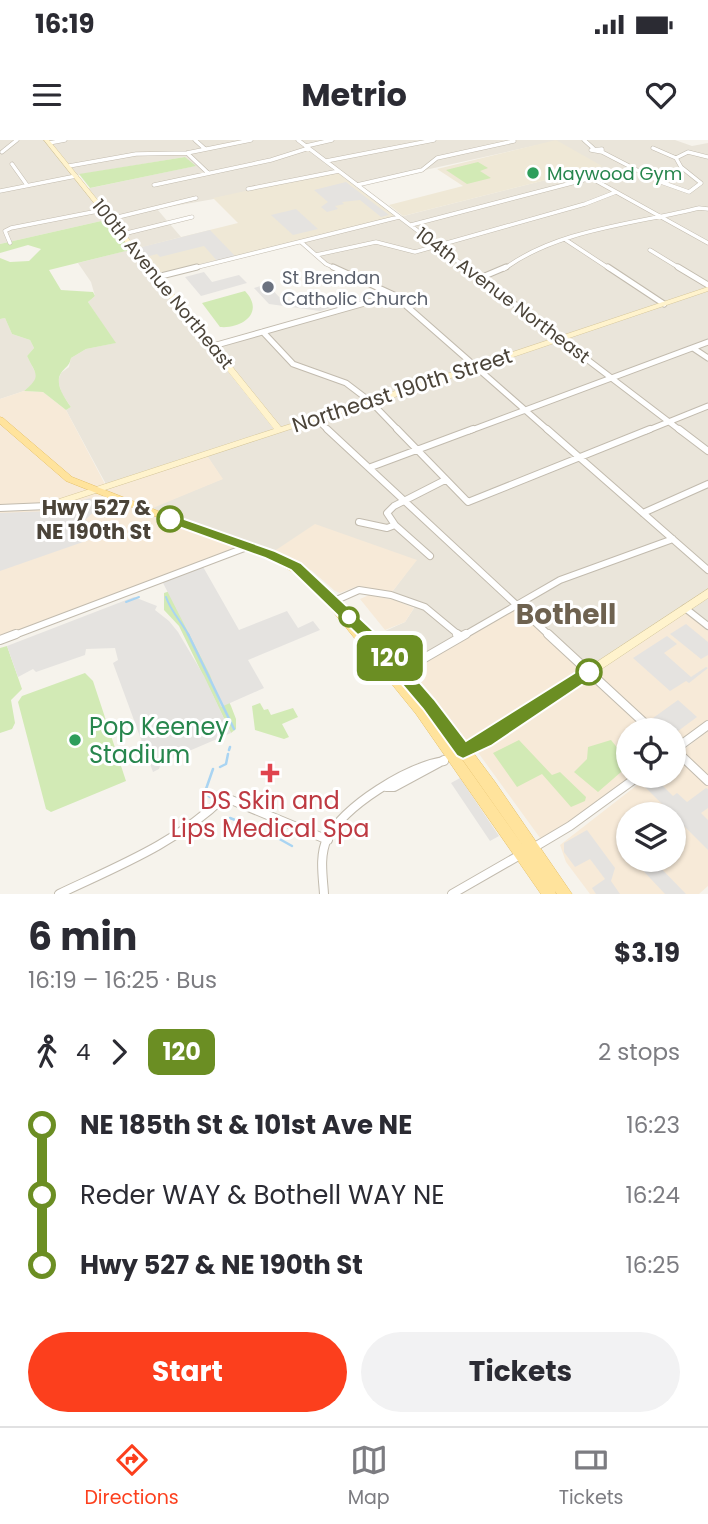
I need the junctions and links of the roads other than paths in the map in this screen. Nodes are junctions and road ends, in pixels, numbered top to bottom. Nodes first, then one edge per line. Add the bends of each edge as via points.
1 (17, 140) edge
2 (65, 140) edge
3 (195, 140) edge
4 (251, 140) edge
5 (298, 140) edge
6 (332, 140) edge
7 (414, 140) edge
8 (433, 140) edge
9 (584, 140) edge
10 (240, 141) edge
11 (514, 141) edge
12 (48, 142) edge
13 (0, 143) edge
14 (419, 143) junction
15 (149, 146) dead end
16 (308, 147) junction
17 (653, 148) dead end
18 (205, 149) junction
19 (2, 152) dead end
20 (145, 153) junction
21 (187, 153) junction
22 (708, 157) edge
23 (676, 158) junction
24 (326, 160) junction
25 (12, 164) dead end
26 (69, 166) junction
27 (339, 171) junction
28 (393, 171) dead end
29 (208, 173) junction
30 (582, 173) dead end
31 (399, 175) junction
32 (76, 176) junction
33 (591, 178) junction
34 (27, 185) junction
35 (154, 185) dead end
36 (357, 185) junction
37 (700, 185) junction
38 (708, 188) edge
39 (248, 189) dead end
40 (0, 191) edge
41 (616, 192) junction
42 (196, 198) dead end
43 (708, 209) edge
44 (103, 210) junction
45 (192, 217) dead end
46 (399, 217) junction
47 (662, 217) junction
48 (110, 219) junction
49 (411, 225) junction
50 (123, 234) junction
51 (566, 240) junction
52 (301, 242) junction
53 (10, 243) dead end
54 (708, 243) edge
55 (436, 244) junction
56 (650, 250) dead end
57 (316, 255) junction
58 (157, 277) junction
59 (480, 278) junction
60 (708, 287) edge
61 (394, 295) junction
62 (664, 304) junction
63 (263, 332) junction
64 (561, 338) junction
65 (708, 342) edge
66 (213, 346) junction
67 (693, 348) junction
68 (708, 358) edge
69 (475, 367) junction
70 (611, 377) junction
71 (371, 402) junction
72 (708, 406) edge
73 (523, 410) junction
74 (315, 418) junction
75 (0, 420) edge
76 (670, 421) junction
77 (279, 430) junction
78 (415, 449) junction
79 (708, 451) edge
80 (578, 458) junction
81 (371, 467) junction
82 (445, 480) junction
83 (708, 484) edge
84 (95, 490) junction
85 (404, 501) junction
86 (47, 506) joint
87 (0, 508) edge
88 (643, 513) junction
89 (359, 523) dead end
90 (395, 525) junction
91 (673, 539) junction
92 (247, 547) junction
93 (430, 556) dead end
94 (708, 570) edge
95 (708, 593) edge
96 (332, 602) junction
97 (516, 604) junction
98 (685, 608) junction
99 (708, 626) edge
100 (460, 636) junction
101 (0, 640) edge
102 (402, 671) junction
103 (589, 672) junction
104 (639, 718) edge
105 (708, 725) edge
106 (686, 741) edge
107 (453, 756) junction
108 (686, 761) edge
109 (708, 781) edge
110 (622, 788) edge
111 (327, 840) junction
112 (526, 852) junction
113 (59, 894) edge
114 (324, 894) edge
115 (452, 894) edge
116 (549, 894) edge
117 (565, 894) edge

1 - 13 street
1 - 19 street
2 - 12 street
3 - 18 street
4 - 10 street
5 - 16 street, 104th Avenue Northeast
6 - 16 street
7 - 14 street
8 - 14 street
9 - 37 street via 678,188 689,192
10 - 18 street
11 - 31 street via 437,158 422,170
12 - 26 street, 100th Avenue Northeast
14 - 24 street
15 - 20 street
16 - 24 street, 104th Avenue Northeast
16 - 29 street
17 - 23 street
18 - 21 street
20 - 21 street
20 - 26 street
21 - 29 street
22 - 23 street via 688,152
23 - 37 street
24 - 27 street, 104th Avenue Northeast
25 - 34 street
26 - 32 street, 100th Avenue Northeast
27 - 36 street, 104th Avenue Northeast
27 - 39 street
28 - 31 street
29 - 35 street
30 - 33 street
31 - 36 street
32 - 34 street
32 - 44 street, 100th Avenue Northeast
33 - 41 street
33 - 49 street
34 - 40 street
36 - 46 street, 104th Avenue Northeast
37 - 38 street
41 - 47 street
41 - 55 street
42 - 48 street
43 - 47 street
44 - 48 street, 100th Avenue Northeast
44 - 53 street via 7,229
45 - 50 street
46 - 49 street, 104th Avenue Northeast
46 - 52 street
47 - 51 street
47 - 54 street
48 - 50 street, 100th Avenue Northeast
49 - 55 street, 104th Avenue Northeast
50 - 58 street, 100th Avenue Northeast
51 - 59 street via 527,252 502,270
51 - 62 street
52 - 57 street
52 - 58 street
55 - 57 street via 407,251 384,242 366,242
55 - 59 street, 104th Avenue Northeast
56 - 60 street
57 - 61 street via 332,268
58 - 66 street, 100th Avenue Northeast
59 - 64 street, 104th Avenue Northeast
60 - 62 street, Northeast 190th Street
61 - 63 street
61 - 69 street
62 - 64 street, Northeast 190th Street
63 - 66 street
63 - 71 street via 293,364 346,383
64 - 69 street, Northeast 190th Street
64 - 70 street, 104th Avenue Northeast
65 - 67 street
66 - 77 street, 100th Avenue Northeast
67 - 68 street
67 - 70 street
69 - 71 street, Northeast 190th Street
69 - 73 street
70 - 73 street
70 - 76 street, 104th Avenue Northeast
71 - 74 street, Northeast 190th Street
71 - 78 street
72 - 76 street
73 - 78 street
73 - 80 street
74 - 77 street, Northeast 190th Street
74 - 81 street
75 - 84 main road via 58,471
76 - 79 street, 104th Avenue Northeast
76 - 80 street
77 - 84 street, Northeast 190th Street
78 - 81 street
78 - 82 street
80 - 82 street via 468,502
80 - 88 street
81 - 85 street
82 - 85 street
83 - 88 street
84 - 86 street, Northeast 190th Street
84 - 92 main road
85 - 90 street via 387,513
85 - 97 street
86 - 87 street
88 - 91 street
89 - 90 street
90 - 93 street
91 - 94 street
91 - 97 street via 560,580
92 - 96 main road via 296,567
92 - 101 street
95 - 98 street
96 - 100 street via 359,590 391,595 425,607
96 - 102 main road
96 - 107 main road
97 - 100 street
97 - 103 street
98 - 99 street
98 - 103 street
100 - 102 street
102 - 107 main road
103 - 104 street
103 - 107 street via 485,741
105 - 106 street
107 - 111 street via 360,801
107 - 112 main road
108 - 109 street
110 - 112 street
111 - 113 street via 224,797 187,830
111 - 114 street
112 - 115 street
112 - 116 main road
112 - 117 main road

